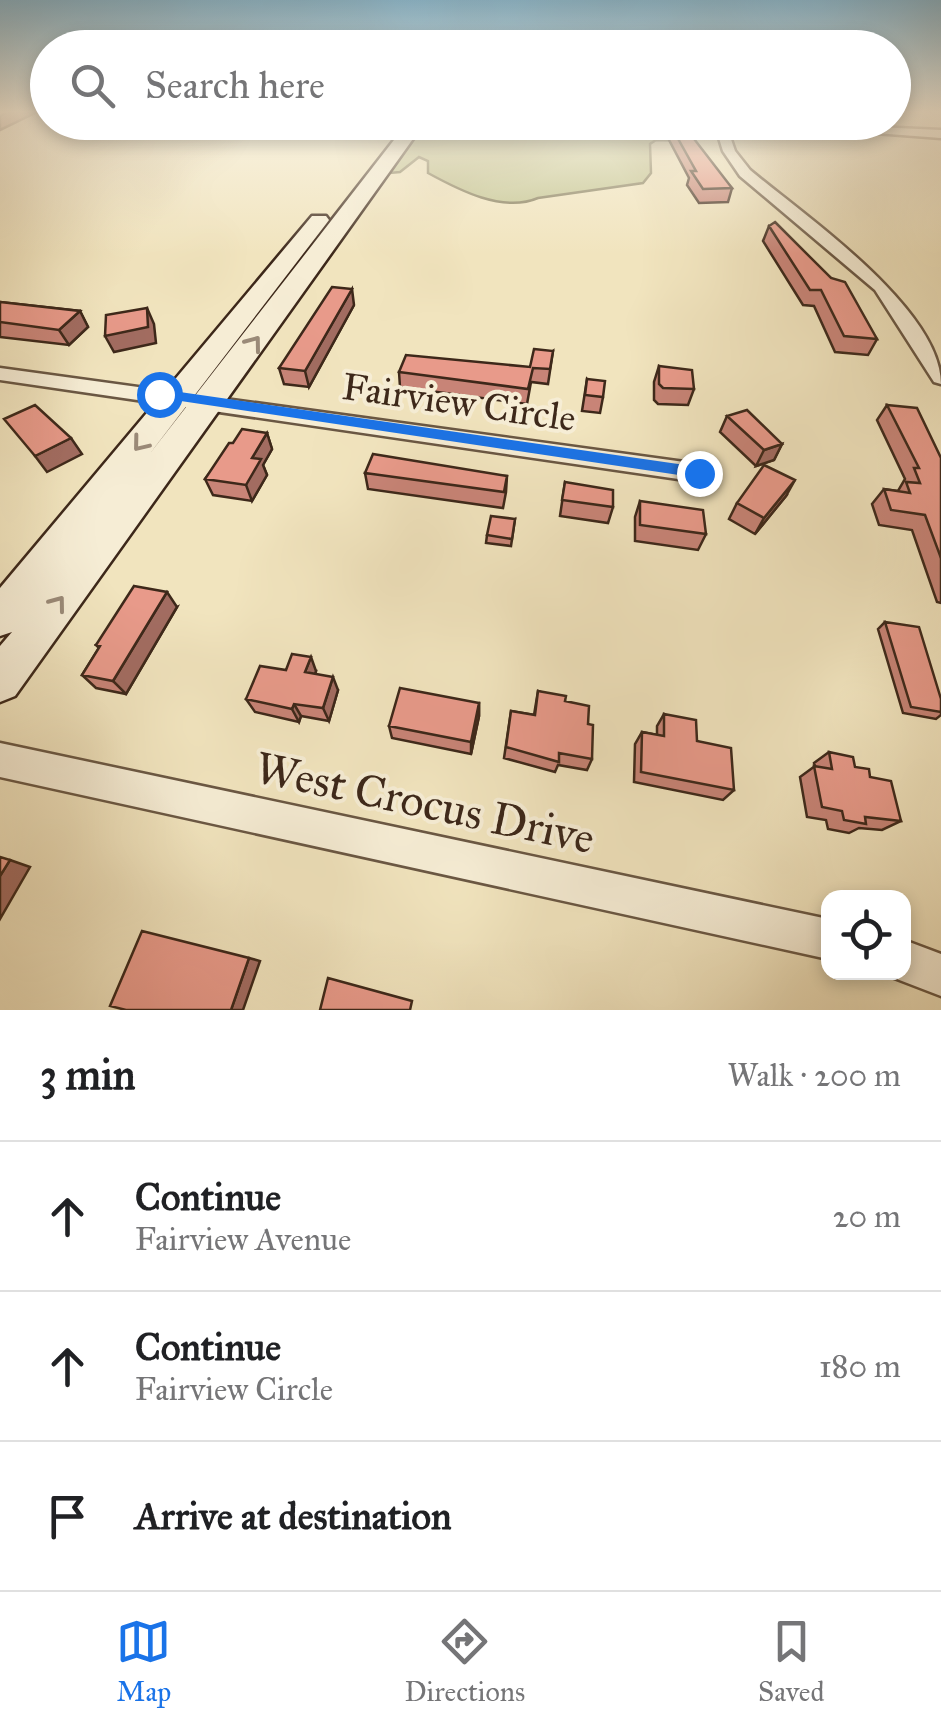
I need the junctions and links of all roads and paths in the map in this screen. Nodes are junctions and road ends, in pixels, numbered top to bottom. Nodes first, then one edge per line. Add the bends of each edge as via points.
1 (380, 159) edge
2 (735, 159) edge
3 (320, 235) junction
4 (0, 374) edge
5 (941, 378) edge
6 (178, 396) junction
7 (210, 400) junction
8 (699, 473) dead end
9 (0, 618) edge
10 (0, 681) edge
11 (0, 760) edge
12 (821, 937) edge
13 (911, 964) edge
14 (941, 975) edge

1 - 3 main road
2 - 5 street via 881,287
3 - 6 main road
7 -> 3 main road
4 - 6 street, Fairview Circle
6 - 7 street, Fairview Circle
6 -> 9 main road
7 - 8 street, Fairview Circle
10 -> 7 main road
11 - 12 street, West Crocus Drive
13 - 14 street

